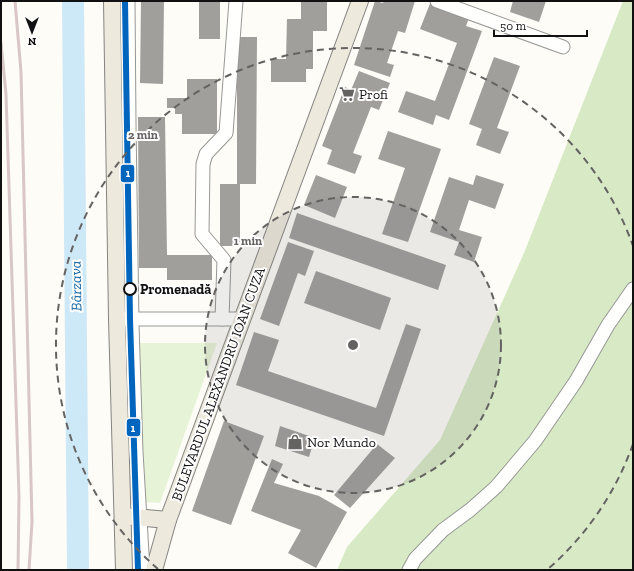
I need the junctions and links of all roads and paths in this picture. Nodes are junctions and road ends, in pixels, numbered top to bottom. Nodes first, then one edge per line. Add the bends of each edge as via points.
1 (112, 1) edge
2 (128, 1) edge
3 (236, 1) edge
4 (360, 1) edge
5 (437, 1) edge
6 (563, 47) dead end
7 (633, 289) edge
8 (124, 319) junction
9 (222, 319) junction
10 (241, 319) junction
11 (123, 516) junction
12 (139, 517) junction
13 (168, 520) junction
14 (124, 570) edge
15 (143, 570) edge
16 (154, 570) edge
17 (409, 570) edge

1 - 8 main road
2 - 8 lane
3 - 9 lane via 226,133 206,154 203,164 202,234 224,260
4 - 10 main road, BULEVARDUL ALEXANDRU IOAN CUZA
5 - 6 lane
7 - 17 lane via 535,441 496,487 443,530
8 - 9 lane
8 - 11 main road
8 - 12 lane
9 - 10 lane
10 - 13 main road, BULEVARDUL ALEXANDRU IOAN CUZA
11 - 12 main road
11 - 14 main road
12 - 13 main road
12 - 15 lane
13 - 16 main road, BULEVARDUL ALEXANDRU IOAN CUZA

